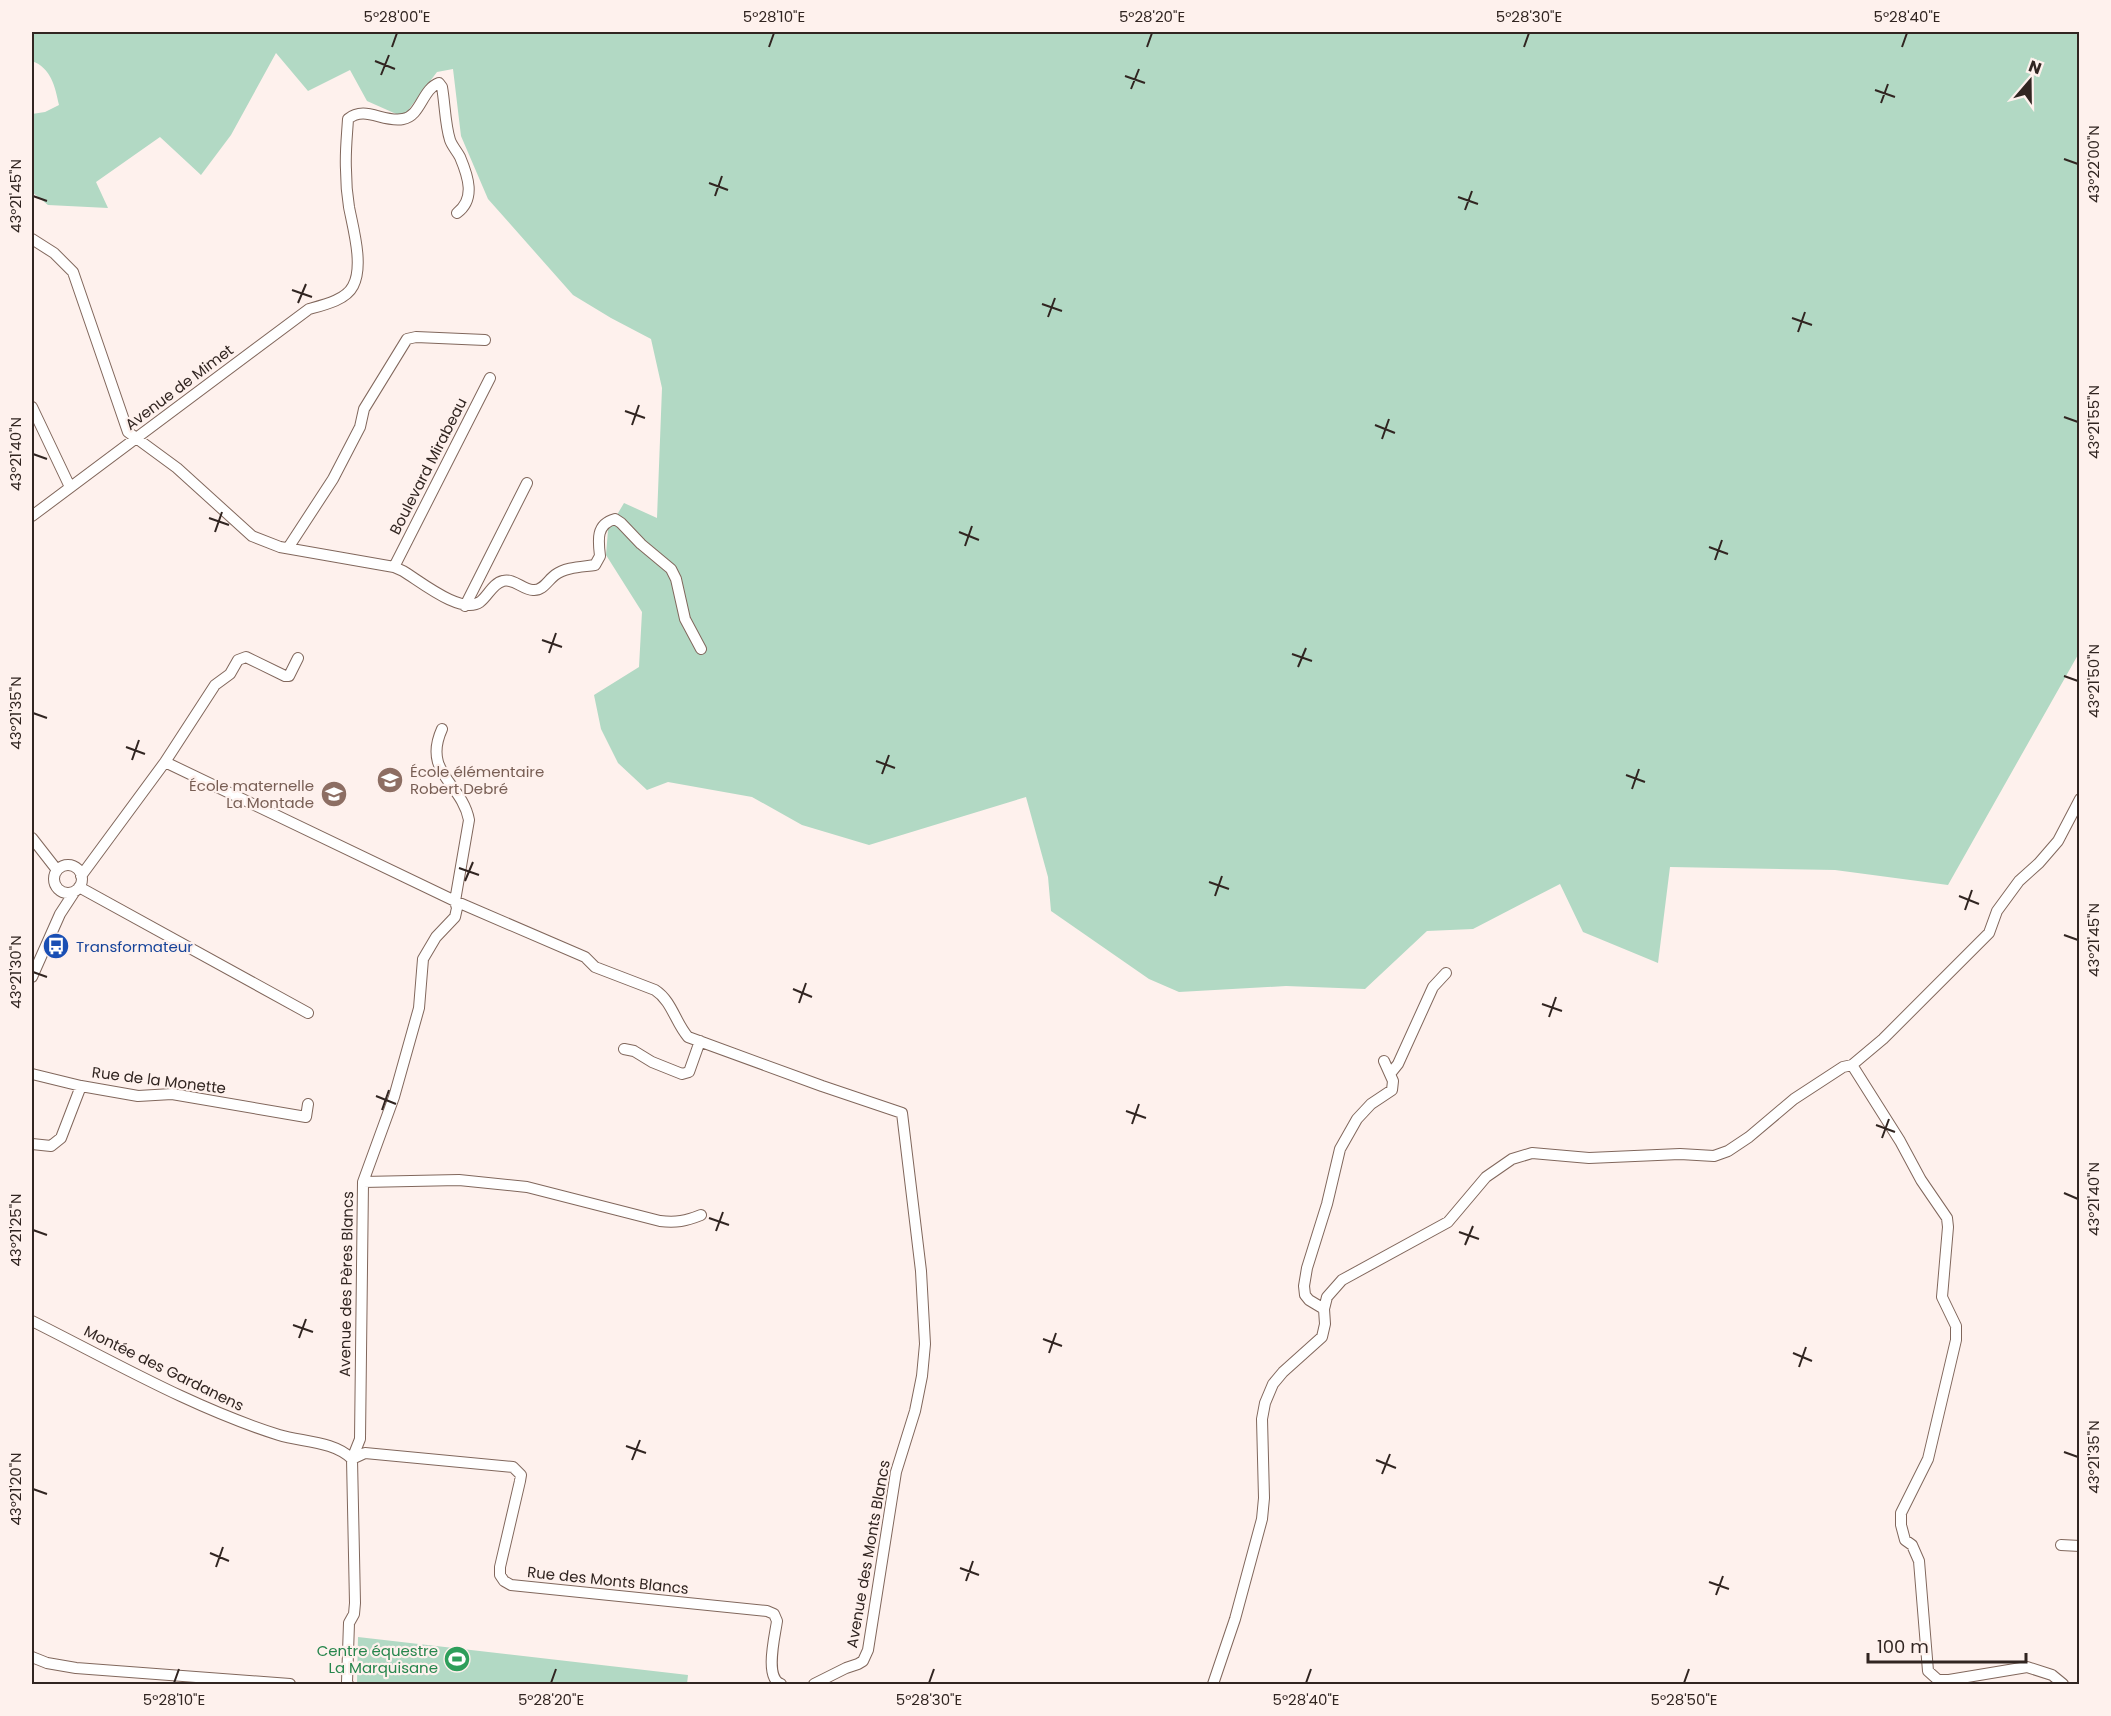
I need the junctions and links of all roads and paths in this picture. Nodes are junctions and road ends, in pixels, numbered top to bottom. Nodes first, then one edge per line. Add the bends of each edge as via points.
1 (457, 213) dead end
2 (32, 239) edge
3 (485, 340) dead end
4 (490, 378) dead end
5 (32, 407) edge
6 (136, 437) junction
7 (527, 483) dead end
8 (70, 487) junction
9 (32, 516) edge
10 (288, 548) junction
11 (394, 567) junction
12 (465, 606) junction
13 (700, 649) dead end
14 (297, 658) dead end
15 (442, 729) dead end
16 (165, 762) junction
17 (2079, 799) edge
18 (32, 838) edge
19 (91, 863) junction
20 (72, 866) junction
21 (57, 870) junction
22 (78, 885) junction
23 (59, 890) junction
24 (455, 901) junction
25 (60, 914) junction
26 (1446, 974) dead end
27 (32, 977) edge
28 (308, 1013) dead end
29 (700, 1041) junction
30 (624, 1049) dead end
31 (1384, 1061) dead end
32 (1852, 1065) junction
33 (32, 1074) edge
34 (1390, 1074) junction
35 (81, 1086) junction
36 (308, 1104) dead end
37 (32, 1144) edge
38 (363, 1182) junction
39 (701, 1215) dead end
40 (1324, 1309) junction
41 (32, 1321) edge
42 (352, 1459) junction
43 (2061, 1545) dead end
44 (2079, 1546) edge
45 (32, 1657) edge
46 (290, 1684) edge
47 (346, 1684) edge
48 (781, 1684) edge
49 (814, 1684) edge
50 (1213, 1684) edge
51 (2063, 1684) edge

1 - 6 street, Avenue de Mimet via 465,207 468,179 451,141 439,83 432,85 414,114 406,119 354,113 348,118 346,168 358,264 349,292 309,309
2 - 6 street via 73,272 128,432
3 - 10 street via 407,339 364,409 360,427 333,479
4 - 11 street, Boulevard Mirabeau
5 - 8 street
6 - 8 street, Avenue de Mimet
6 - 10 street via 177,468 252,536
7 - 12 street
8 - 9 street, Avenue de Mimet
10 - 11 street
11 - 12 street
12 - 13 street via 478,604 504,580 532,591 556,574 595,565 600,556 601,528 615,519 671,569 685,619
14 - 16 street via 289,676 242,658 215,685
15 - 24 street, Avenue des Pères Blancs via 436,742 438,765 467,810 469,820
16 - 19 street
16 - 24 street
17 - 32 street via 2058,841 2019,881 1997,911 1989,933
18 - 21 street
19 - 20 street
19 - 22 street
20 - 21 street
20 - 22 street
21 - 23 street via 54,878
22 - 23 street via 67,893
22 - 25 street
22 - 28 street
23 - 25 street
24 - 29 street via 585,957 595,967 655,990 664,996 680,1028 688,1037
24 - 38 street, Avenue des Pères Blancs via 455,917 436,936 423,959 419,1008 394,1097
25 - 27 street
26 - 34 street via 1433,987
29 - 30 street via 689,1072 682,1074
29 - 49 street, Avenue des Monts Blancs via 902,1113 921,1271 925,1344 922,1376 896,1472 868,1650 858,1664
31 - 34 street
32 - 40 street via 1794,1099 1749,1137 1714,1156 1589,1158 1532,1153 1512,1159 1486,1177 1448,1222 1342,1280 1327,1297
32 - 51 street via 1947,1218 1942,1297 1956,1326 1956,1340 1928,1459 1901,1513 1905,1540 1912,1545 1919,1561 1928,1671 1938,1680 1949,1680 2027,1667 2052,1675
33 - 35 street, Rue de la Monette
34 - 40 street via 1394,1081 1392,1090 1357,1119 1340,1149 1304,1286 1305,1295
35 - 36 street, Rue de la Monette via 138,1096 172,1094 306,1117
35 - 37 street via 61,1138 51,1146
38 - 39 street via 459,1180 527,1187 660,1221 676,1223
38 - 42 street, Avenue des Pères Blancs via 360,1439
40 - 50 street via 1322,1337 1283,1372 1265,1403 1262,1519
41 - 42 street, Montée des Gardanens via 229,1418 341,1449
42 - 47 street, Avenue des Pères Blancs via 355,1603 349,1623
42 - 48 street, Rue des Monts Blancs via 365,1453 513,1467 521,1475 500,1567 504,1581 511,1585 767,1611 777,1621 771,1669 772,1677
43 - 44 street
45 - 46 street via 76,1668

